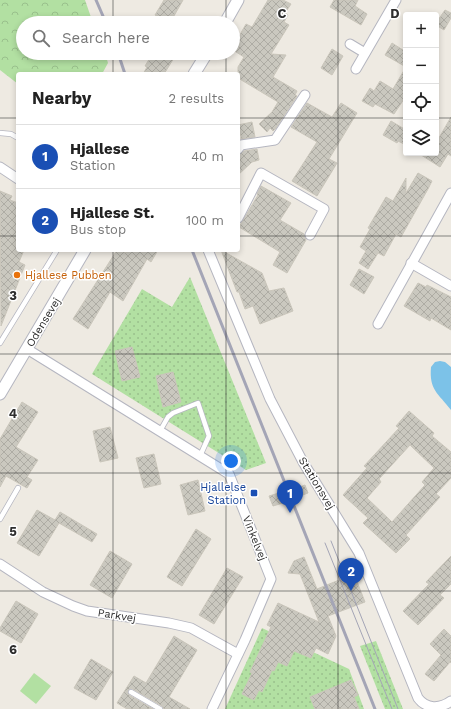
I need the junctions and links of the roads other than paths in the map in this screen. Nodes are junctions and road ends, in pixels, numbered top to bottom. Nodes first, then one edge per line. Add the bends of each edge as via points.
1 (238, 0) edge
2 (396, 0) edge
3 (229, 16) edge
4 (350, 44) dead end
5 (365, 53) junction
6 (203, 60) edge
7 (356, 69) dead end
8 (195, 72) edge
9 (305, 95) dead end
10 (0, 133) edge
11 (16, 137) edge
12 (240, 146) edge
13 (0, 167) edge
14 (16, 178) edge
15 (451, 193) edge
16 (240, 214) edge
17 (310, 234) dead end
18 (56, 252) edge
19 (84, 252) edge
20 (209, 252) edge
21 (411, 263) junction
22 (451, 286) edge
23 (378, 324) dead end
24 (0, 343) edge
25 (27, 349) junction
26 (0, 394) edge
27 (160, 431) junction
28 (200, 456) junction
29 (18, 488) dead end
30 (0, 519) edge
31 (0, 564) edge
32 (238, 654) junction
33 (131, 692) dead end
34 (451, 702) edge
35 (160, 709) edge
36 (212, 709) edge

1 - 3 street
2 - 5 street
4 - 5 street
5 - 7 street
6 - 8 street
9 - 12 street via 275,140
10 - 11 lane
13 - 14 street
15 - 21 street
16 - 17 street via 261,173 324,209
18 - 24 lane
19 - 25 street, Odensevej
20 - 34 street, Stationsvej via 270,399 303,462 360,553 418,698 424,705 433,708
21 - 22 street
21 - 23 street
25 - 26 street, Odensevej
25 - 27 street, Vinkelvej
27 - 28 street, Vinkelvej
27 - 28 lane via 168,417 198,403 209,436
28 - 32 street, Vinkelvej via 229,474 271,579
29 - 30 lane
31 - 32 street, Parkvej via 43,592 73,606 191,628
32 - 36 street, Vinkelvej
33 - 35 lane

